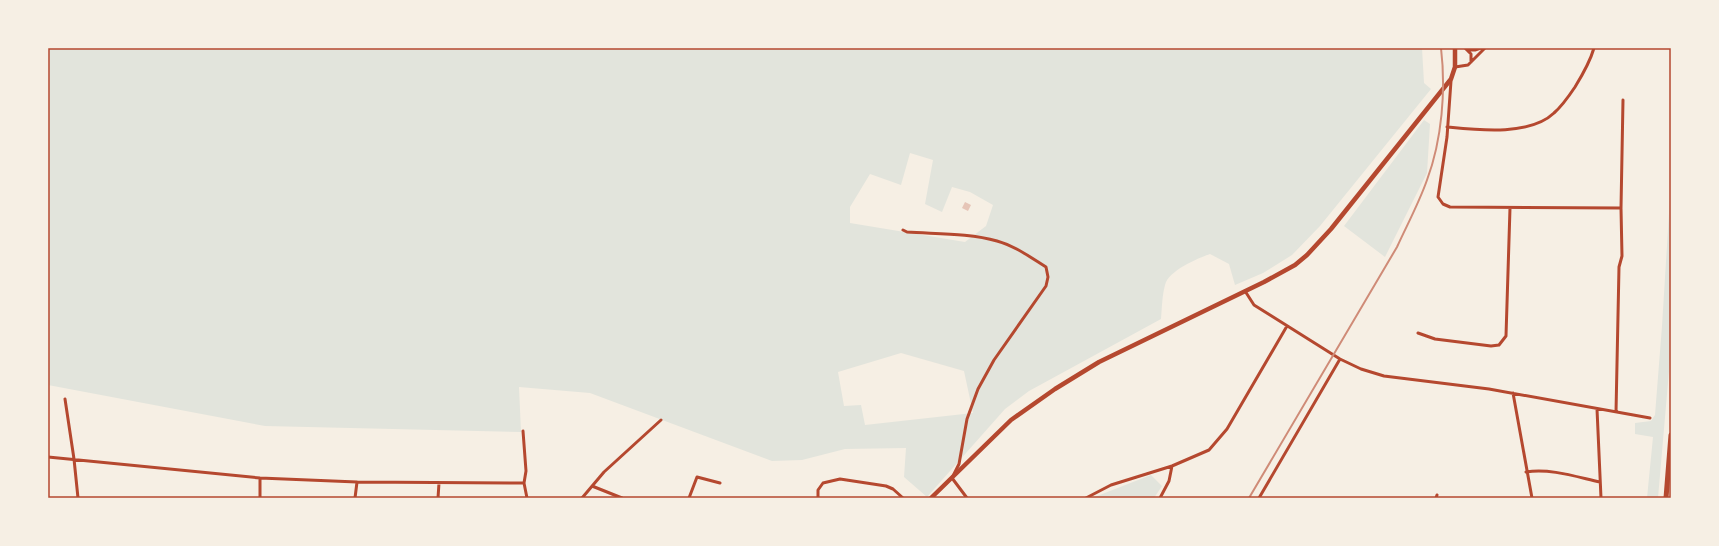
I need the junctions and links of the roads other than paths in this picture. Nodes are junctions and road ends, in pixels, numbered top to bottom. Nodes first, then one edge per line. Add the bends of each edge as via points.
1 (1454, 48) edge
2 (1481, 48) edge
3 (1485, 48) edge
4 (1594, 48) edge
5 (1467, 49) edge
6 (1470, 63) junction
7 (1455, 67) junction
8 (1451, 79) junction
9 (1623, 100) dead end
10 (1447, 127) junction
11 (1510, 208) junction
12 (1621, 208) junction
13 (903, 230) dead end
14 (1246, 292) junction
15 (1287, 326) junction
16 (1418, 333) dead end
17 (1340, 359) junction
18 (1513, 393) junction
19 (65, 399) dead end
20 (1597, 409) junction
21 (1616, 412) junction
22 (1650, 418) dead end
23 (661, 420) dead end
24 (524, 432) dead end
25 (1671, 435) edge
26 (48, 458) edge
27 (74, 459) junction
28 (1172, 466) junction
29 (1526, 472) junction
30 (260, 478) junction
31 (952, 478) junction
32 (357, 482) junction
33 (1600, 482) junction
34 (439, 483) junction
35 (524, 483) junction
36 (720, 484) dead end
37 (592, 486) junction
38 (78, 498) edge
39 (260, 498) edge
40 (355, 498) edge
41 (438, 498) edge
42 (526, 498) edge
43 (582, 498) edge
44 (622, 498) edge
45 (689, 498) edge
46 (818, 498) edge
47 (903, 498) edge
48 (931, 498) edge
49 (967, 498) edge
50 (1086, 498) edge
51 (1160, 498) edge
52 (1259, 498) edge
53 (1532, 498) edge
54 (1601, 498) edge
55 (1666, 498) edge

1 - 7 main road
2 - 5 street
3 - 6 street
4 - 10 street via 1586,70 1571,94 1554,114 1538,123 1490,130
5 - 6 street via 1472,56
6 - 7 street
7 - 8 main road
8 - 10 street
8 - 14 main road via 1331,229 1307,255
9 - 12 street
10 - 11 street via 1438,197 1443,204 1450,207
11 - 12 street
11 - 16 street via 1506,336 1499,345 1491,346 1435,339
12 - 21 street via 1622,256 1619,267
13 - 31 street via 996,240 1046,266 1046,286 994,360 978,390 967,419 959,464
14 - 15 street via 1254,305
14 - 31 main road via 1099,362 1055,389 1011,420
15 - 17 street
15 - 28 street via 1218,441 1195,458
17 - 18 street via 1384,376
17 - 52 street
18 - 20 street
18 - 29 street
19 - 27 street
20 - 21 street
20 - 33 street
21 - 22 street
23 - 37 street
24 - 35 street
25 - 55 main road
26 - 27 street
27 - 30 street
27 - 38 street
28 - 50 street via 1111,485
28 - 51 street via 1169,481
29 - 33 street via 1546,471
29 - 53 street
30 - 32 street
30 - 39 street
31 - 48 main road
31 - 49 street
32 - 34 street
32 - 40 street
33 - 54 street
34 - 35 street
34 - 41 street
35 - 42 street
36 - 45 street via 697,477
37 - 43 street
37 - 44 street
46 - 47 street via 818,490 823,482 840,479 886,486

